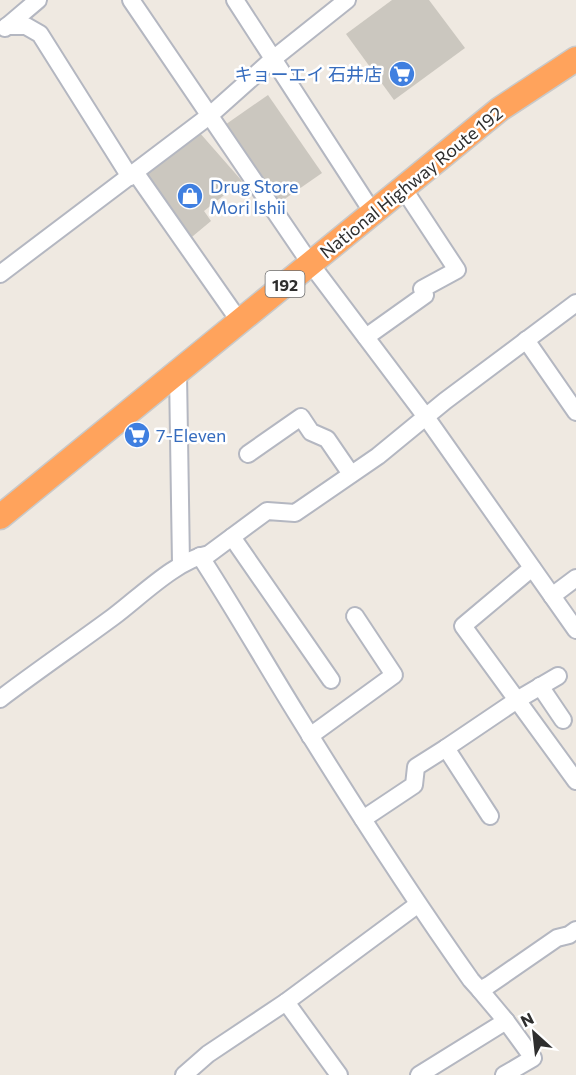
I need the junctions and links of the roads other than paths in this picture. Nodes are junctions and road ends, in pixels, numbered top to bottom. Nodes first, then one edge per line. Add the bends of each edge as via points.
1 (38, 0) edge
2 (131, 0) edge
3 (235, 0) edge
4 (347, 0) edge
5 (4, 29) edge
6 (273, 59) junction
7 (576, 59) edge
8 (209, 116) junction
9 (133, 175) junction
10 (403, 188) junction
11 (373, 213) junction
12 (310, 263) junction
13 (0, 274) edge
14 (575, 307) edge
15 (240, 322) junction
16 (366, 337) junction
17 (526, 340) junction
18 (178, 373) junction
19 (576, 412) edge
20 (426, 417) junction
21 (248, 454) dead end
22 (351, 474) junction
23 (0, 517) edge
24 (232, 537) junction
25 (200, 556) junction
26 (181, 564) junction
27 (532, 568) junction
28 (576, 578) edge
29 (552, 596) junction
30 (355, 616) dead end
31 (576, 630) edge
32 (558, 676) dead end
33 (331, 680) dead end
34 (540, 686) junction
35 (0, 699) edge
36 (517, 700) junction
37 (563, 720) dead end
38 (310, 736) junction
39 (446, 748) junction
40 (576, 781) edge
41 (490, 816) dead end
42 (363, 819) junction
43 (417, 905) junction
44 (576, 930) edge
45 (480, 990) junction
46 (286, 1002) junction
47 (506, 1021) junction
48 (184, 1075) edge
49 (339, 1075) edge
50 (419, 1075) edge
51 (504, 1075) edge

1 - 5 street
2 - 8 street
3 - 6 street
4 - 6 street
5 - 9 street via 26,26 40,34
6 - 8 street
6 - 11 street
7 - 10 highway, National Highway Route 192 / 192 via 500,109
8 - 9 street
8 - 12 street
9 - 13 street
9 - 15 street
10 - 11 highway, National Highway Route 192 / 192
10 - 16 street via 457,270 422,289 425,295
11 - 12 highway, National Highway Route 192 / 192
12 - 15 highway, National Highway Route 192 / 192
12 - 16 street
14 - 17 street
15 - 18 highway, National Highway Route 192 / 192
16 - 20 street
17 - 19 street
17 - 20 street
18 - 23 highway, National Highway Route 192 / 192
18 - 26 street
20 - 22 street
20 - 27 street
21 - 22 street via 301,417 311,432 327,439
22 - 24 street via 295,513 267,511
24 - 25 street
24 - 33 street
25 - 26 street
25 - 38 street
26 - 35 street
27 - 29 street
27 - 36 street via 463,626
28 - 29 street
29 - 31 street
30 - 38 street via 394,675
32 - 34 street
34 - 36 street
34 - 37 street
36 - 39 street
36 - 40 street
38 - 42 street
39 - 41 street
39 - 42 street via 416,767 414,786
42 - 43 street
43 - 45 street
43 - 46 street
44 - 45 street via 557,938
45 - 47 street
46 - 48 street via 207,1054
46 - 49 street
47 - 50 street
47 - 51 street via 533,1058

